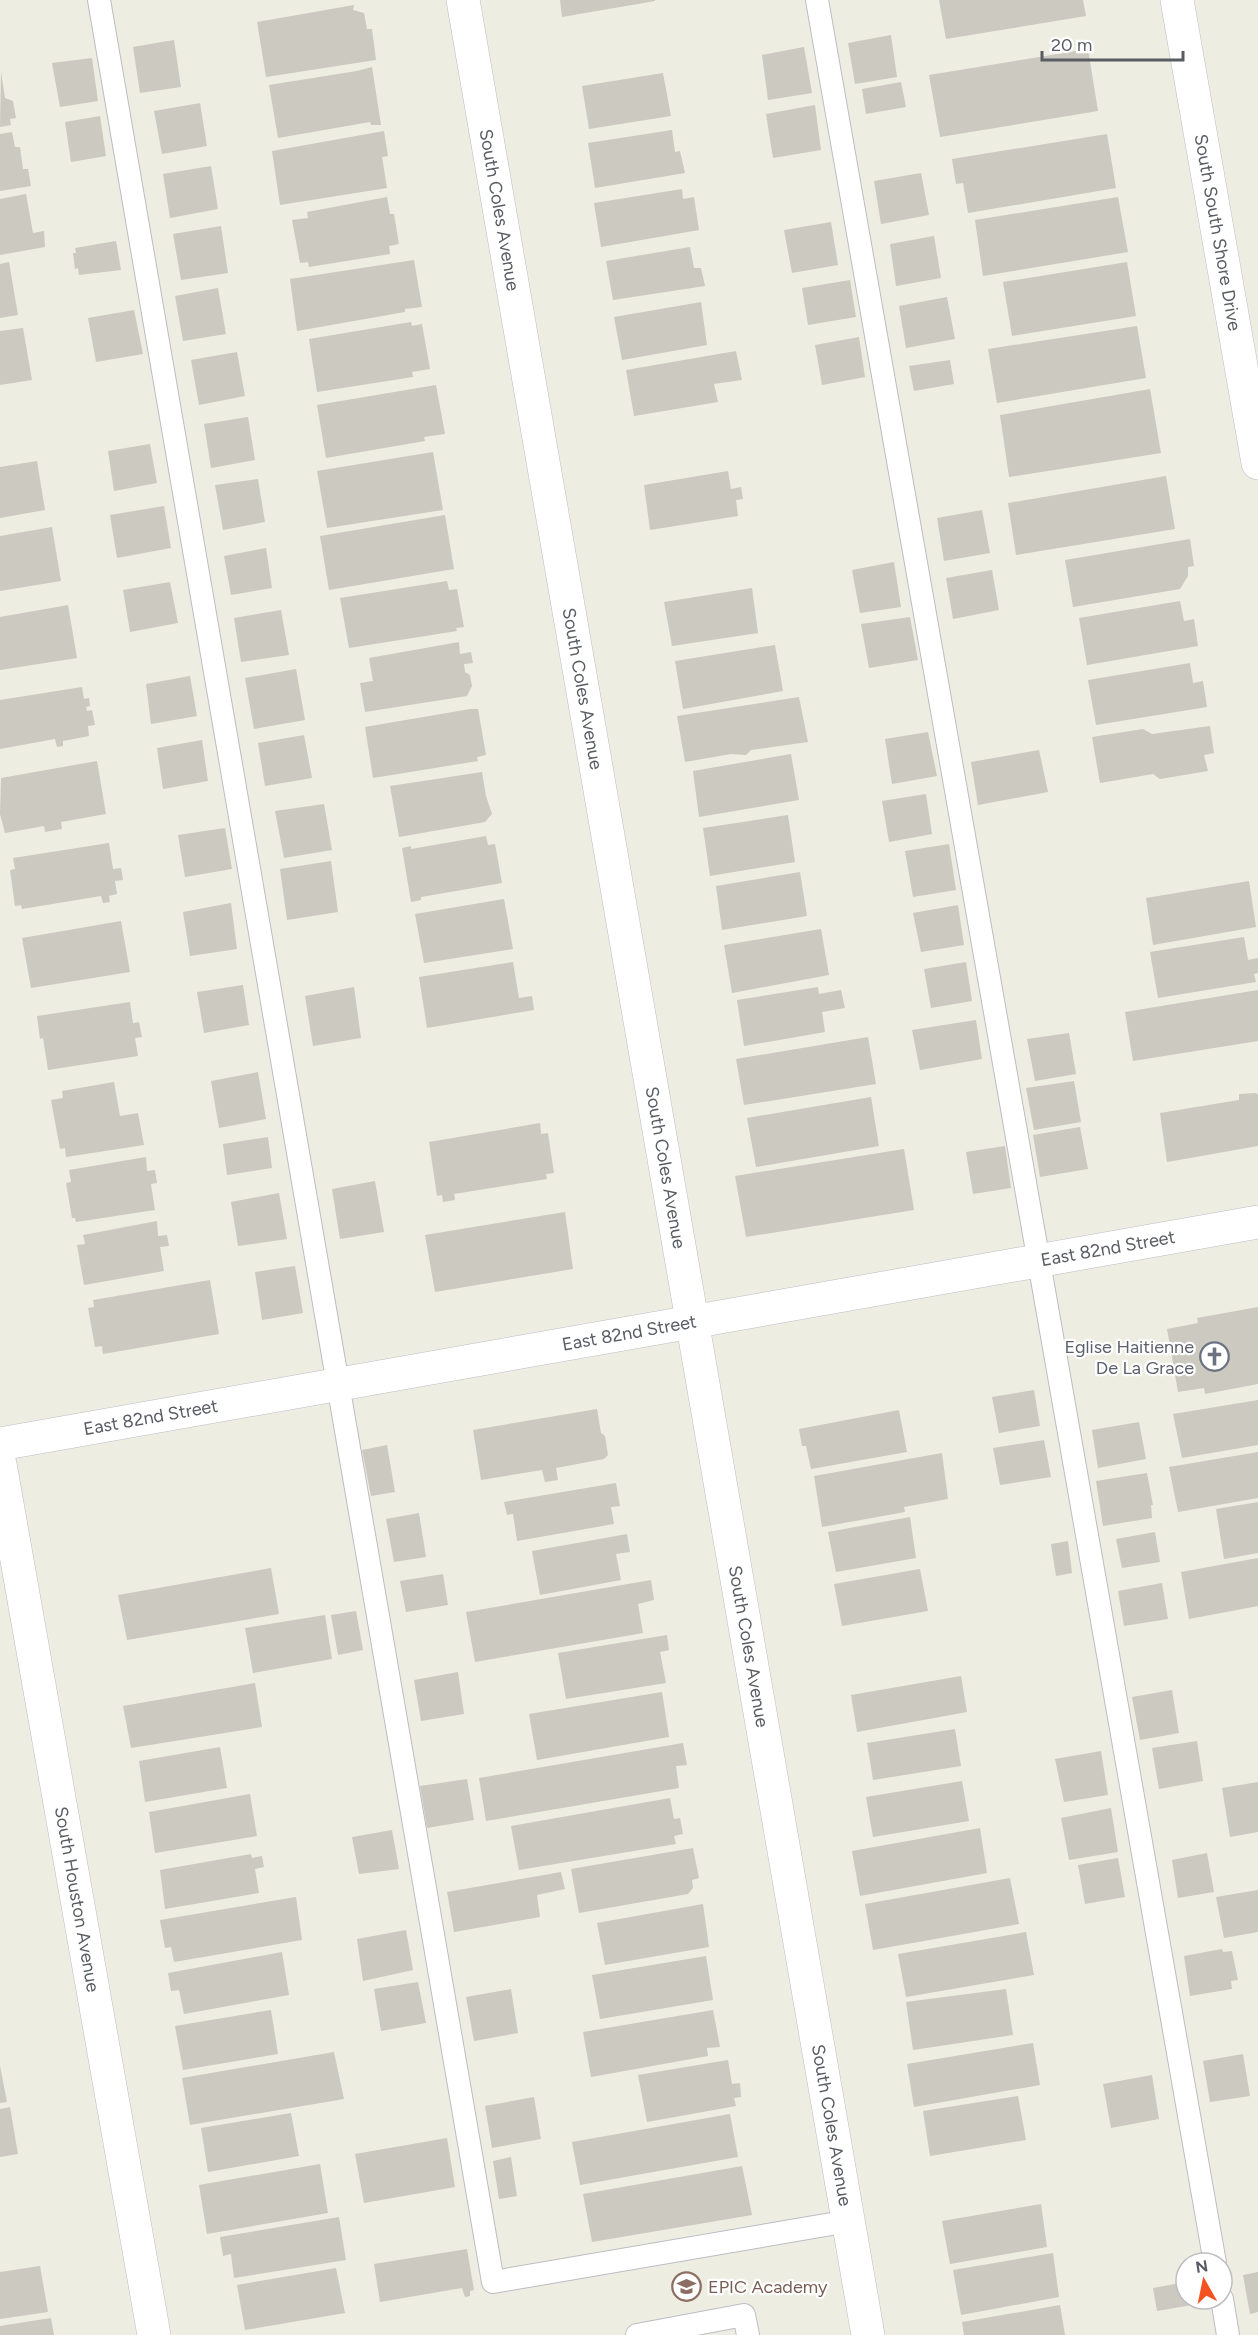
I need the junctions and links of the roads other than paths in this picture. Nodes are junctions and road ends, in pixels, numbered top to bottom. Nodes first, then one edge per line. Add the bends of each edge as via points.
1 (99, 0) edge
2 (463, 0) edge
3 (818, 0) edge
4 (1177, 0) edge
5 (1258, 463) edge
6 (1258, 1222) edge
7 (1038, 1261) junction
8 (693, 1322) junction
9 (338, 1384) junction
10 (0, 1444) edge
11 (0, 1464) edge
12 (849, 2221) junction
13 (1213, 2251) edge
14 (1224, 2311) edge
15 (154, 2335) edge
16 (637, 2335) edge
17 (747, 2335) edge
18 (868, 2335) edge
19 (1228, 2335) edge

1 - 9 lane
2 - 8 street, South Coles Avenue
3 - 7 lane
4 - 5 street, South South Shore Drive
6 - 7 street, East 82nd Street
7 - 8 street, East 82nd Street
7 - 13 lane
8 - 9 street, East 82nd Street
8 - 12 street, South Coles Avenue
9 - 10 street, East 82nd Street
9 - 12 lane via 493,2283
11 - 15 street, South Houston Avenue
12 - 18 street, South Coles Avenue
14 - 19 lane
16 - 17 lane via 744,2315

